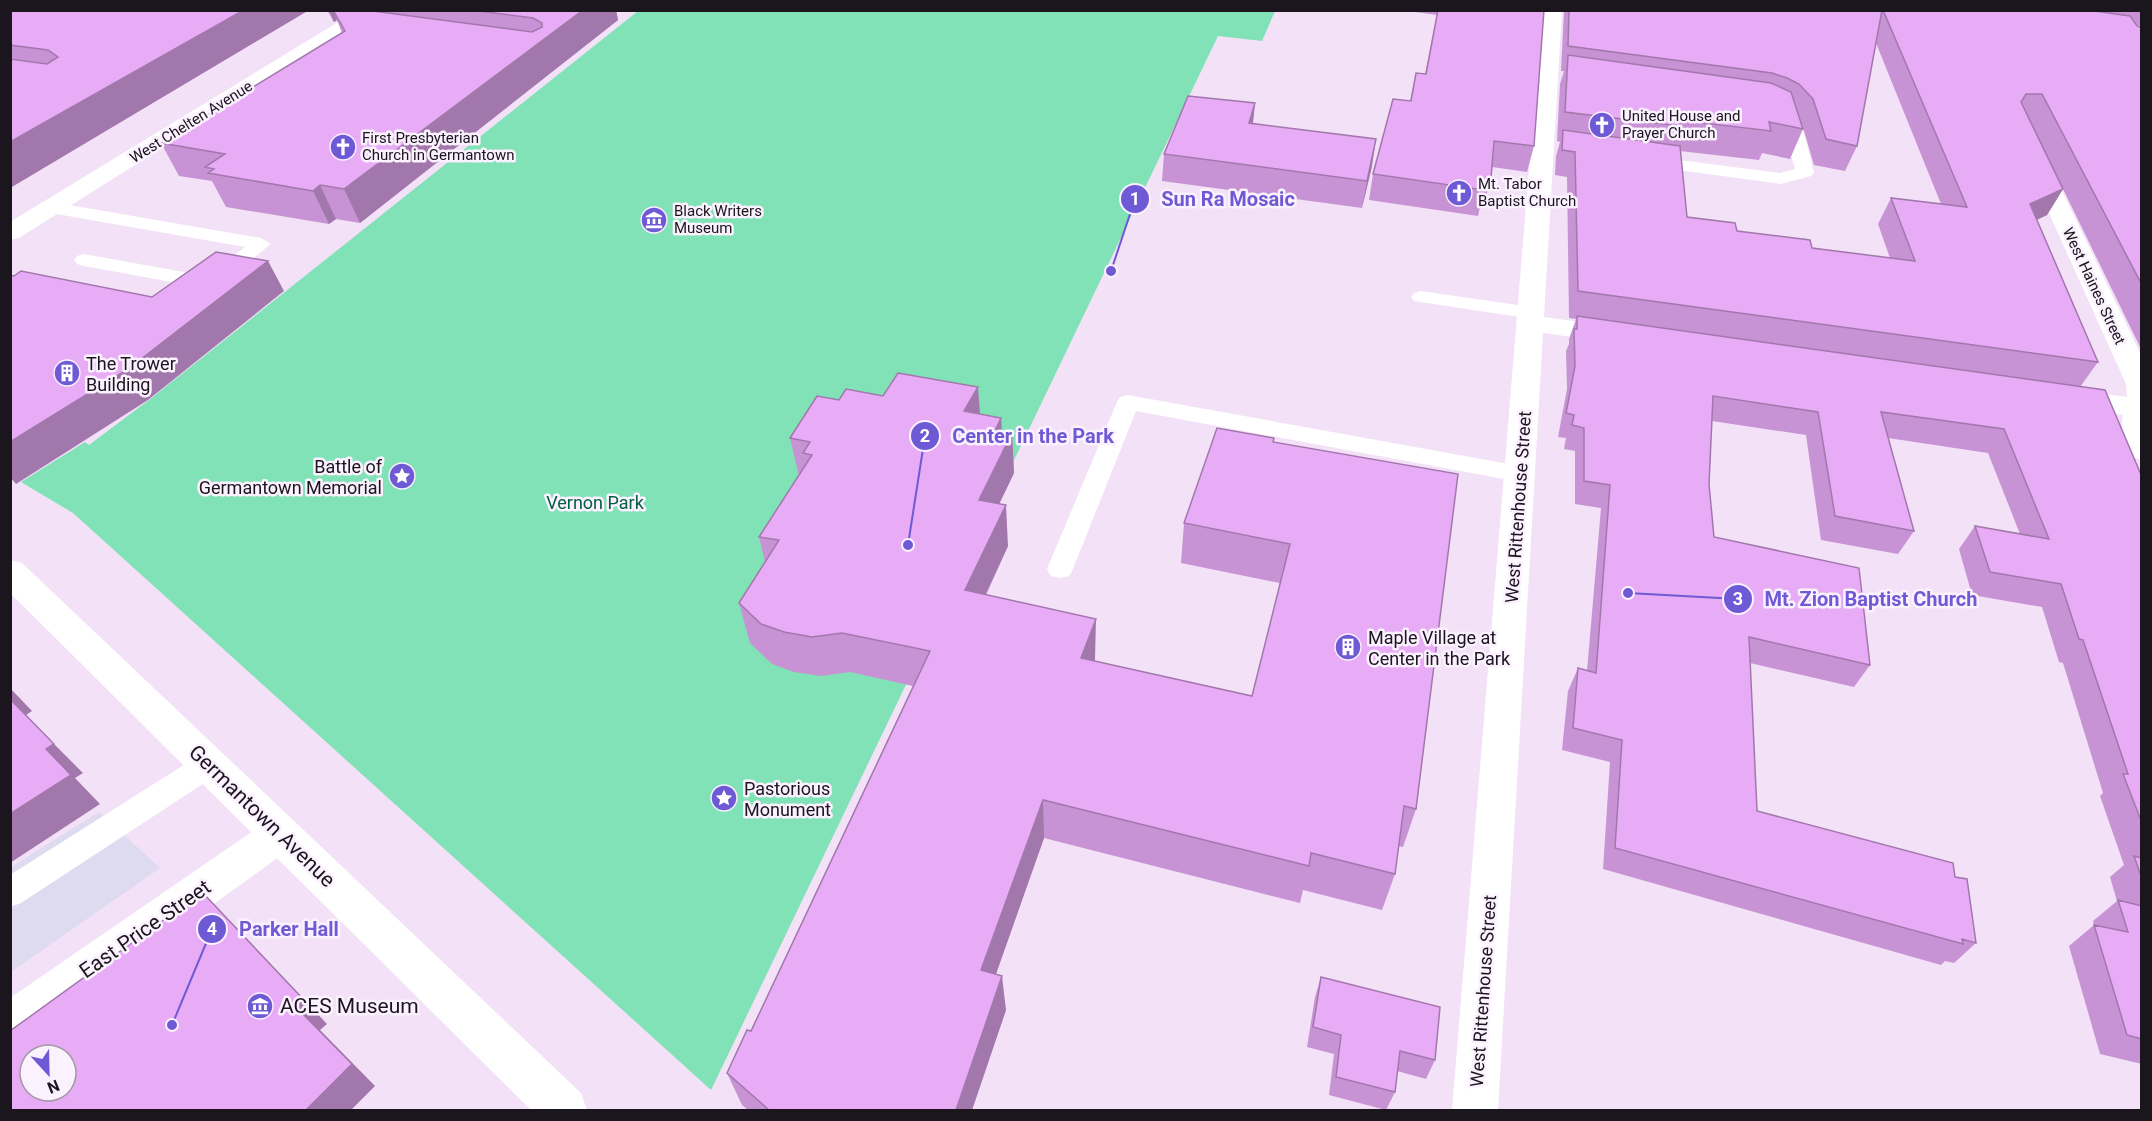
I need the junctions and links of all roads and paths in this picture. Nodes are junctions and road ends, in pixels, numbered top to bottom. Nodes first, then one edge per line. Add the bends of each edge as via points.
1 (372, 10) edge
2 (1552, 10) edge
3 (1762, 105) edge
4 (2030, 146) edge
5 (1627, 158) edge
6 (52, 208) junction
7 (10, 234) edge
8 (84, 260) dead end
9 (1421, 297) dead end
10 (1532, 318) junction
11 (1642, 338) edge
12 (2043, 395) edge
13 (2139, 408) edge
14 (2142, 450) edge
15 (1520, 474) junction
16 (1060, 569) dead end
17 (10, 572) edge
18 (208, 765) junction
19 (280, 834) junction
20 (10, 893) edge
21 (10, 1025) edge
22 (564, 1110) edge
23 (1475, 1110) edge

1 - 6 street, West Chelten Avenue via 351,31
2 - 10 street, West Rittenhouse Street via 1558,78
3 - 5 lane via 1790,118 1805,172 1781,179
4 - 13 street, West Haines Street via 2140,384
6 - 7 street, West Chelten Avenue
6 - 8 lane via 261,244 210,283
9 - 10 lane
10 - 11 street
10 - 15 street, West Rittenhouse Street
12 - 13 street
13 - 14 street, West Haines Street via 2135,432
15 - 16 lane via 1128,402
15 - 23 street, West Rittenhouse Street
17 - 18 street, Germantown Avenue
18 - 19 street, Germantown Avenue
18 - 20 lane
19 - 21 street, East Price Street
19 - 22 street, Germantown Avenue

